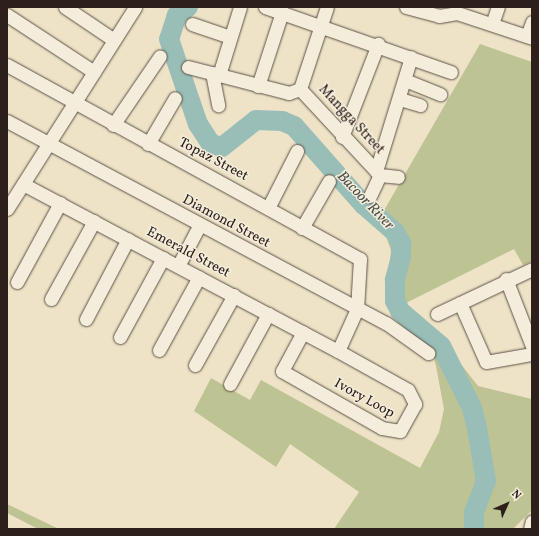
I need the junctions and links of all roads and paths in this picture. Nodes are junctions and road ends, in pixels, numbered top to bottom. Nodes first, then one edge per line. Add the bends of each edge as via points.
1 (65, 7) edge
2 (135, 7) edge
3 (240, 7) edge
4 (265, 7) edge
5 (328, 7) edge
6 (498, 7) edge
7 (415, 8) edge
8 (458, 10) edge
9 (282, 12) junction
10 (7, 15) edge
11 (532, 22) edge
12 (192, 24) dead end
13 (492, 24) junction
14 (322, 25) junction
15 (230, 37) junction
16 (529, 37) edge
17 (114, 40) junction
18 (378, 44) junction
19 (160, 56) dead end
20 (411, 57) junction
21 (7, 66) edge
22 (188, 66) dead end
23 (94, 72) junction
24 (451, 72) dead end
25 (216, 74) junction
26 (405, 80) junction
27 (258, 86) junction
28 (300, 89) junction
29 (440, 94) dead end
30 (175, 98) dead end
31 (400, 99) junction
32 (74, 104) junction
33 (218, 105) dead end
34 (420, 105) dead end
35 (7, 122) edge
36 (112, 125) junction
37 (342, 136) junction
38 (148, 144) junction
39 (48, 146) junction
40 (297, 151) dead end
41 (378, 173) junction
42 (398, 177) dead end
43 (329, 181) dead end
44 (24, 184) junction
45 (370, 196) dead end
46 (60, 203) junction
47 (268, 208) junction
48 (7, 209) edge
49 (94, 221) junction
50 (199, 226) junction
51 (302, 228) junction
52 (128, 239) junction
53 (164, 258) junction
54 (178, 266) junction
55 (532, 269) edge
56 (199, 277) junction
57 (506, 279) junction
58 (17, 282) dead end
59 (234, 295) junction
60 (51, 299) dead end
61 (460, 302) junction
62 (357, 309) junction
63 (268, 314) junction
64 (437, 314) dead end
65 (86, 318) dead end
66 (303, 332) junction
67 (120, 336) dead end
68 (532, 346) edge
69 (159, 350) dead end
70 (338, 351) junction
71 (428, 353) dead end
72 (532, 354) edge
73 (195, 365) dead end
74 (230, 384) dead end
75 (532, 521) edge
76 (530, 529) edge

1 - 17 street
2 - 17 street
3 - 15 street
4 - 9 street
5 - 14 street
6 - 13 street
7 - 8 street via 438,16
8 - 13 street
9 - 14 street
9 - 27 street
10 - 23 street
11 - 16 street
12 - 15 street
13 - 16 street
14 - 18 street
14 - 28 street
15 - 25 street
17 - 23 street
18 - 20 street
18 - 37 street
19 - 36 street
20 - 24 street
20 - 26 street
21 - 32 street, Topaz Street
22 - 25 street, Mangga Street
23 - 32 street
25 - 27 street, Mangga Street
25 - 33 street
26 - 29 street
26 - 31 street
27 - 28 street, Mangga Street via 289,93
28 - 37 street, Mangga Street
30 - 38 street
31 - 34 street
31 - 41 street
32 - 36 street, Topaz Street
32 - 39 street
35 - 39 street, Diamond Street
36 - 38 street, Topaz Street
37 - 41 street, Mangga Street
38 - 47 street, Topaz Street
39 - 44 street
39 - 50 street, Diamond Street
40 - 47 street
41 - 42 street, Mangga Street
41 - 45 street
43 - 51 street
44 - 46 street, Emerald Street
44 - 48 street
46 - 49 street, Emerald Street
46 - 58 street
47 - 51 street, Topaz Street
49 - 52 street, Emerald Street
49 - 60 street
50 - 54 street
50 - 62 street, Diamond Street
51 - 62 street, Topaz Street via 360,259
52 - 53 street, Emerald Street
52 - 65 street
53 - 54 street, Emerald Street
53 - 67 street
54 - 56 street, Emerald Street
55 - 57 street
56 - 59 street, Emerald Street
56 - 69 street
57 - 61 street
57 - 68 street
59 - 63 street, Emerald Street
59 - 73 street
61 - 64 street
61 - 72 street via 486,362
62 - 70 street
62 - 71 street, Diamond Street via 386,323
63 - 66 street, Emerald Street
63 - 74 street
66 - 70 street, Emerald Street
66 - 70 street, Ivory Loop via 282,371 382,428 400,431 415,404 413,394
75 - 76 street

